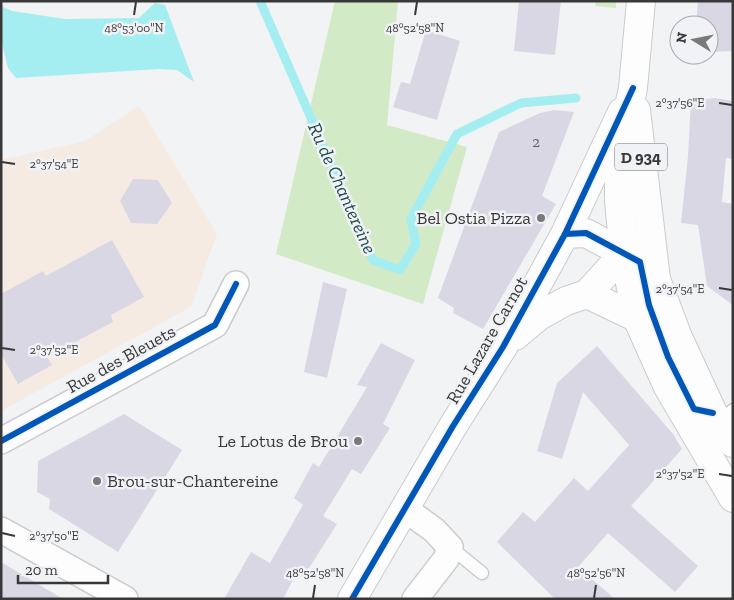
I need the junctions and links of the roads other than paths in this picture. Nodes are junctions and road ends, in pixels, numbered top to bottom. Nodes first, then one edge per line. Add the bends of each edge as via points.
1 (641, 1) edge
2 (633, 88) junction
3 (648, 225) junction
4 (565, 234) junction
5 (624, 253) junction
6 (236, 284) dead end
7 (587, 294) junction
8 (638, 318) junction
9 (503, 347) junction
10 (719, 425) edge
11 (1, 442) edge
12 (733, 498) edge
13 (405, 509) junction
14 (1, 530) edge
15 (450, 547) junction
16 (482, 573) dead end
17 (356, 598) edge
18 (124, 599) edge
19 (414, 599) edge

1 - 2 street, D 934
2 - 3 street, D 934
2 - 4 street, Rue Lazare Carnot
2 - 5 street, D 934 via 619,154
3 - 5 street, Rue Lazare Carnot
3 - 10 street, D 934 via 656,279 677,335
4 - 5 street via 586,233
4 - 9 street, Rue Lazare Carnot
5 - 7 street, Rue Lazare Carnot
5 - 8 street, D 934
5 - 10 street via 640,262 649,306 668,357 694,409
6 - 11 street, Rue des Bleuets via 215,325
7 - 8 street
7 - 9 street, Rue Lazare Carnot via 538,316
8 - 10 street, D 934 via 668,387
9 - 13 street, Rue Lazare Carnot
10 - 12 street, D 934
13 - 15 street via 434,530
13 - 17 street, Rue Lazare Carnot
14 - 18 street
15 - 16 lane
15 - 19 street via 446,559

